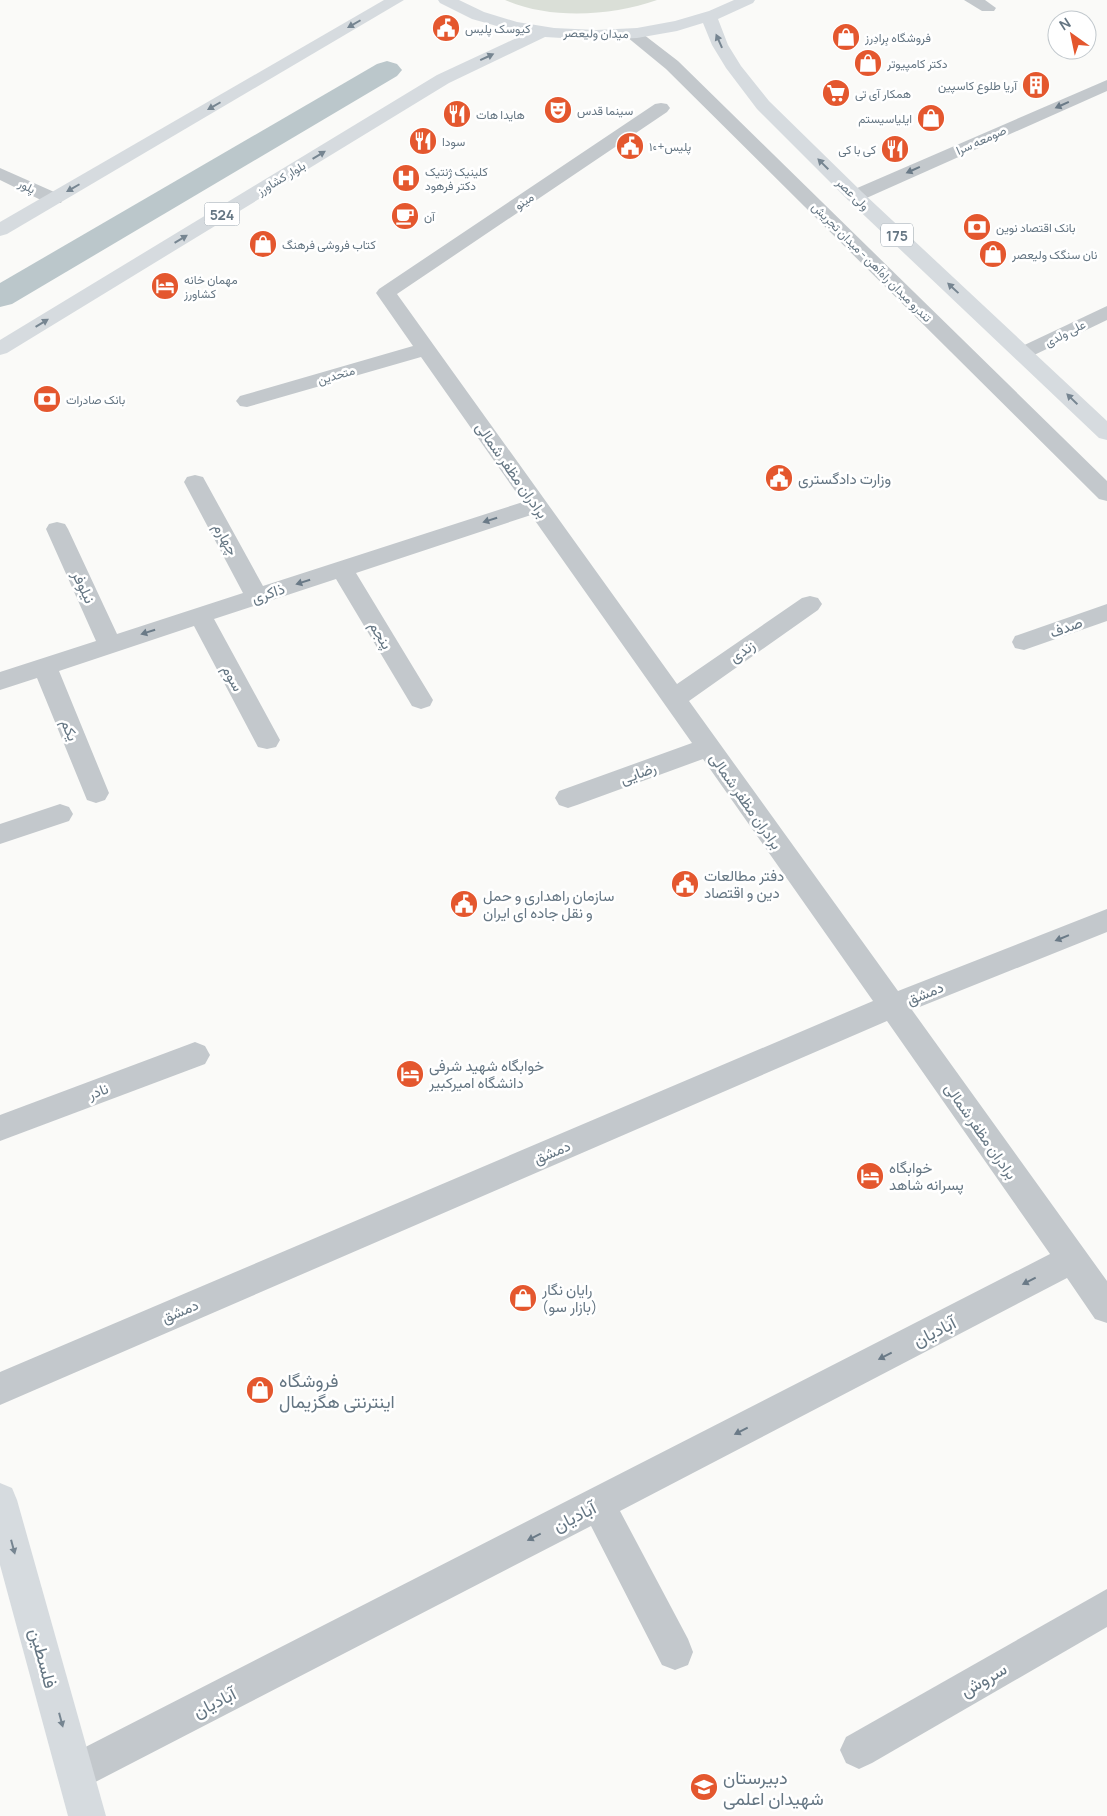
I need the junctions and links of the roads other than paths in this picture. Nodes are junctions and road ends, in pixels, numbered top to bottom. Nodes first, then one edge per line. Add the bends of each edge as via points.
1 (396, 0) edge
2 (446, 0) edge
3 (747, 0) edge
4 (972, 0) edge
5 (988, 8) dead end
6 (709, 18) junction
7 (542, 32) junction
8 (633, 34) junction
9 (1107, 85) edge
10 (661, 108) dead end
11 (0, 173) edge
12 (855, 196) junction
13 (54, 199) junction
14 (0, 230) edge
15 (386, 293) joint
16 (1107, 312) edge
17 (0, 349) edge
18 (426, 349) junction
19 (1023, 353) junction
20 (247, 401) dead end
21 (1107, 433) edge
22 (195, 482) dead end
23 (1107, 494) edge
24 (537, 505) junction
25 (58, 529) dead end
26 (342, 569) junction
27 (257, 596) junction
28 (810, 604) dead end
29 (1107, 612) edge
30 (200, 615) junction
31 (1024, 642) dead end
32 (110, 645) junction
33 (45, 666) junction
34 (0, 681) edge
35 (674, 699) junction
36 (421, 700) dead end
37 (267, 740) dead end
38 (709, 747) junction
39 (96, 793) dead end
40 (568, 798) dead end
41 (60, 814) dead end
42 (0, 834) edge
43 (1107, 920) edge
44 (892, 1006) junction
45 (195, 1055) dead end
46 (0, 1128) edge
47 (1073, 1259) junction
48 (1107, 1308) edge
49 (0, 1389) edge
50 (0, 1500) edge
51 (598, 1504) junction
52 (1107, 1607) edge
53 (675, 1652) dead end
54 (859, 1750) dead end
55 (76, 1773) junction
56 (88, 1816) edge

1 -> 13 main road
2 - 7 main road, میدان ولیعصر via 461,10 502,24
3 - 6 main road, میدان ولیعصر
4 - 5 street
6 - 8 main road, میدان ولیعصر
12 -> 6 main road, ولی عصر / 175 via 753,94 727,57
7 - 8 main road, میدان ولیعصر
17 -> 7 main road, بلوار کشاورز / 524 via 443,79
8 - 23 street, تندرو میدان راه‌آهن - میدان تجریش via 672,65
9 -> 12 street, صومعه سرا
10 - 15 street, مینو
11 - 13 street, پلور
19 -> 12 main road, ولی عصر / 175
13 - 14 main road
15 - 18 street, برادران مظفر شمالی
16 - 19 street, علی ولدی
18 - 20 street, متحدین
18 - 24 street, برادران مظفر شمالی
21 -> 19 main road, ولی عصر / 175
22 - 27 street, چهارم
24 -> 26 street, ذاکری
24 - 35 street, برادران مظفر شمالی
25 - 32 street, نیلوفر
26 -> 27 street, ذاکری
26 - 36 street, پنجم
27 - 30 street, ذاکری
28 - 35 street, زندی
29 - 31 street, صدف
30 -> 32 street, ذاکری
30 - 37 street, سوم
32 - 33 street, ذاکری
33 - 34 street, ذاکری
33 - 39 street, یکم
35 - 38 street, برادران مظفر شمالی
38 - 40 street, رضایی
38 - 44 street, برادران مظفر شمالی
41 - 42 street
43 -> 44 street, دمشق
44 - 47 street, برادران مظفر شمالی
44 - 49 street, دمشق
45 - 46 street, نادر
47 - 48 street, برادران مظفر شمالی
47 -> 51 street, آبادیان
50 -> 55 main road, فلسطین
51 - 53 street
51 -> 55 street, آبادیان
52 - 54 street, سروش
55 - 56 main road, فلسطین

